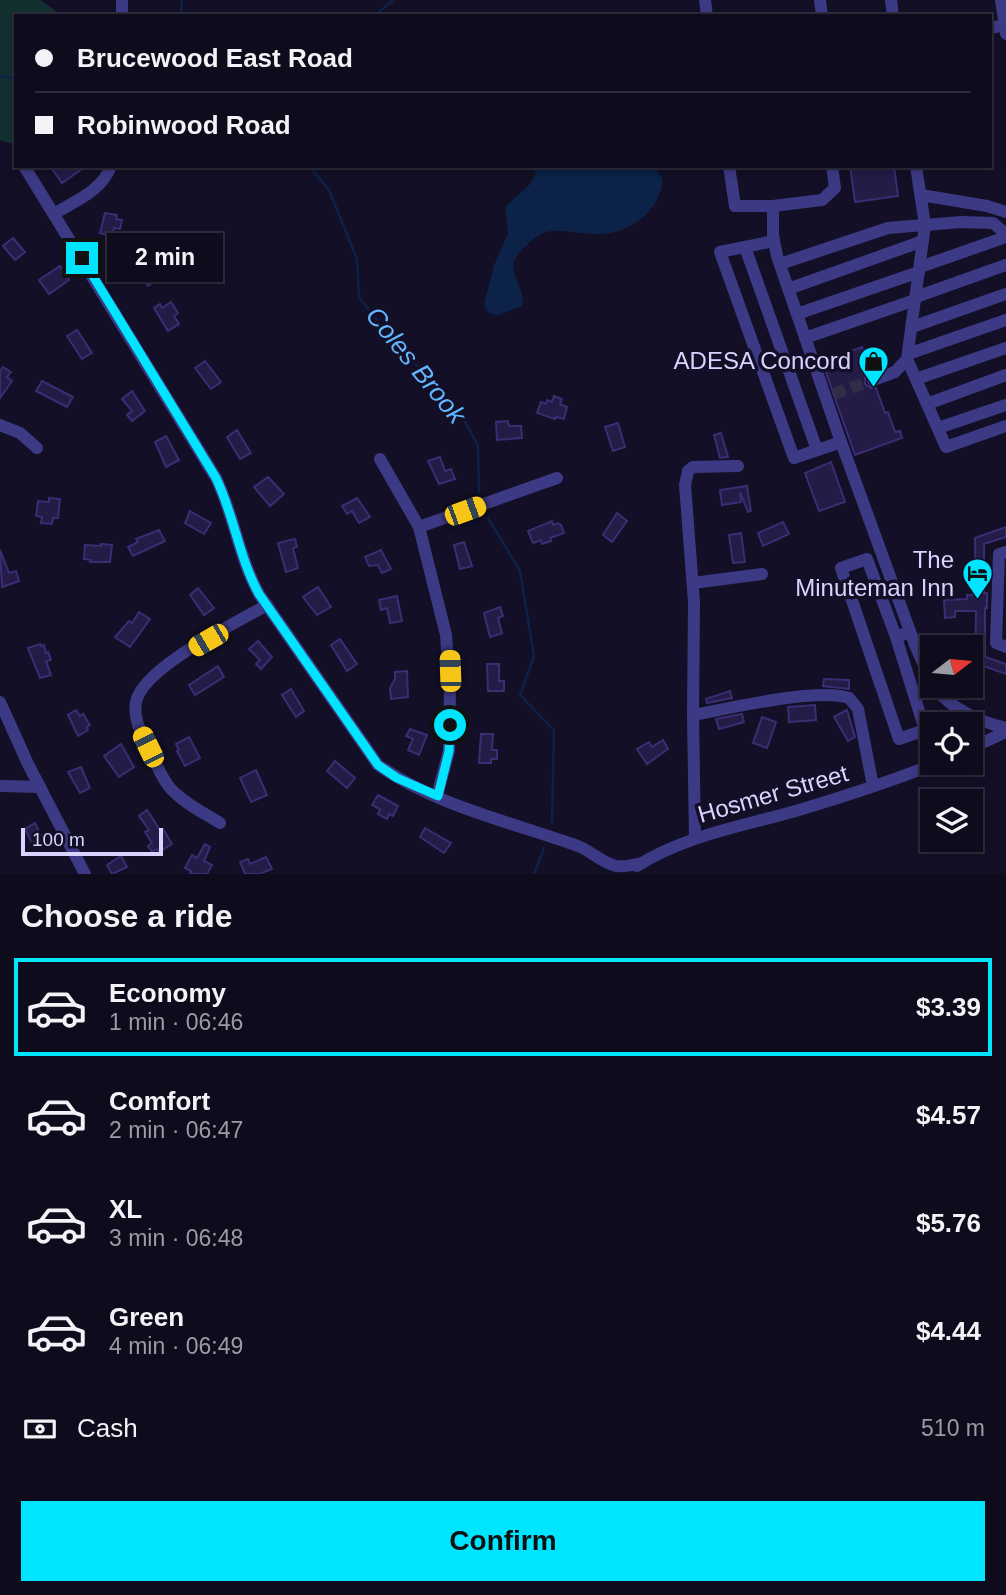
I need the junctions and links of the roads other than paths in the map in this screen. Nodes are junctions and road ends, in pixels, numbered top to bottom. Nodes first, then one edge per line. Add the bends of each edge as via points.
1 (1001, 0) edge
2 (1005, 29) edge
3 (25, 168) edge
4 (110, 168) edge
5 (729, 168) edge
6 (832, 168) edge
7 (916, 168) edge
8 (920, 195) junction
9 (773, 206) junction
10 (1006, 212) edge
11 (54, 214) junction
12 (925, 225) junction
13 (1006, 236) edge
14 (774, 241) junction
15 (923, 241) junction
16 (745, 247) junction
17 (780, 264) junction
18 (1006, 265) edge
19 (919, 270) junction
20 (788, 289) junction
21 (1006, 294) edge
22 (915, 298) junction
23 (797, 314) junction
24 (1006, 320) edge
25 (912, 327) junction
26 (805, 338) junction
27 (1006, 348) edge
28 (908, 357) junction
29 (1006, 376) edge
30 (916, 379) junction
31 (873, 380) tunnel mouth
32 (927, 404) junction
33 (1006, 405) edge
34 (0, 425) edge
35 (1006, 426) edge
36 (938, 428) junction
37 (841, 442) junction
38 (37, 448) dead end
39 (817, 450) junction
40 (380, 460) dead end
41 (738, 466) dead end
42 (557, 478) dead end
43 (419, 527) junction
44 (1006, 552) edge
45 (762, 574) dead end
46 (693, 583) junction
47 (267, 605) junction
48 (910, 632) junction
49 (895, 636) junction
50 (1006, 647) edge
51 (920, 657) edge
52 (944, 698) edge
53 (0, 702) edge
54 (693, 715) junction
55 (1006, 730) edge
56 (983, 742) edge
57 (920, 769) edge
58 (0, 786) edge
59 (873, 786) junction
60 (40, 787) junction
61 (438, 796) junction
62 (220, 823) dead end
63 (695, 838) junction
64 (642, 863) junction
65 (605, 867) edge
66 (85, 874) edge
67 (625, 874) edge

1 - 2 street
3 - 11 street
4 - 11 street via 98,187
5 - 9 street via 735,206
6 - 9 street via 835,188 822,200
7 - 8 street
8 - 10 street
8 - 12 street
9 - 14 street
11 - 47 street via 216,478 251,579
12 - 13 street via 993,223
12 - 15 street
12 - 17 street via 888,228
13 - 19 street
14 - 16 street
14 - 17 street
15 - 19 street
15 - 20 street
16 - 39 street
16 - 39 street via 720,252 794,458
17 - 20 street
18 - 22 street
19 - 22 street
19 - 23 street
20 - 23 street
21 - 25 street
22 - 25 street
22 - 26 street
23 - 26 street
24 - 28 street
25 - 28 street
26 - 37 street via 830,395
27 - 30 street
28 - 30 street
28 - 31 street via 895,372
29 - 32 street
30 - 32 street
32 - 36 street
33 - 36 street
34 - 38 street via 20,433
35 - 36 street via 946,447
37 - 39 street
37 - 48 street
40 - 43 street
41 - 46 street via 699,466 688,471 685,485
42 - 43 street
43 - 61 street via 449,656 449,751
44 - 50 street via 999,554 996,643
45 - 46 street
46 - 54 street
47 - 61 street via 378,765
47 - 62 street via 168,663 136,699 141,733 164,780 184,800
48 - 49 street
48 - 51 street
49 - 49 street via 867,559 841,569 899,739 925,730
52 - 55 street
53 - 60 street
54 - 59 street via 779,700 849,698 859,709
54 - 63 street
55 - 56 street
57 - 59 street, Hosmer Street
58 - 60 street
59 - 63 street, Hosmer Street
60 - 66 street
61 - 65 street via 581,847
63 - 64 street, Hosmer Street
64 - 65 street
64 - 67 street, Hosmer Street

